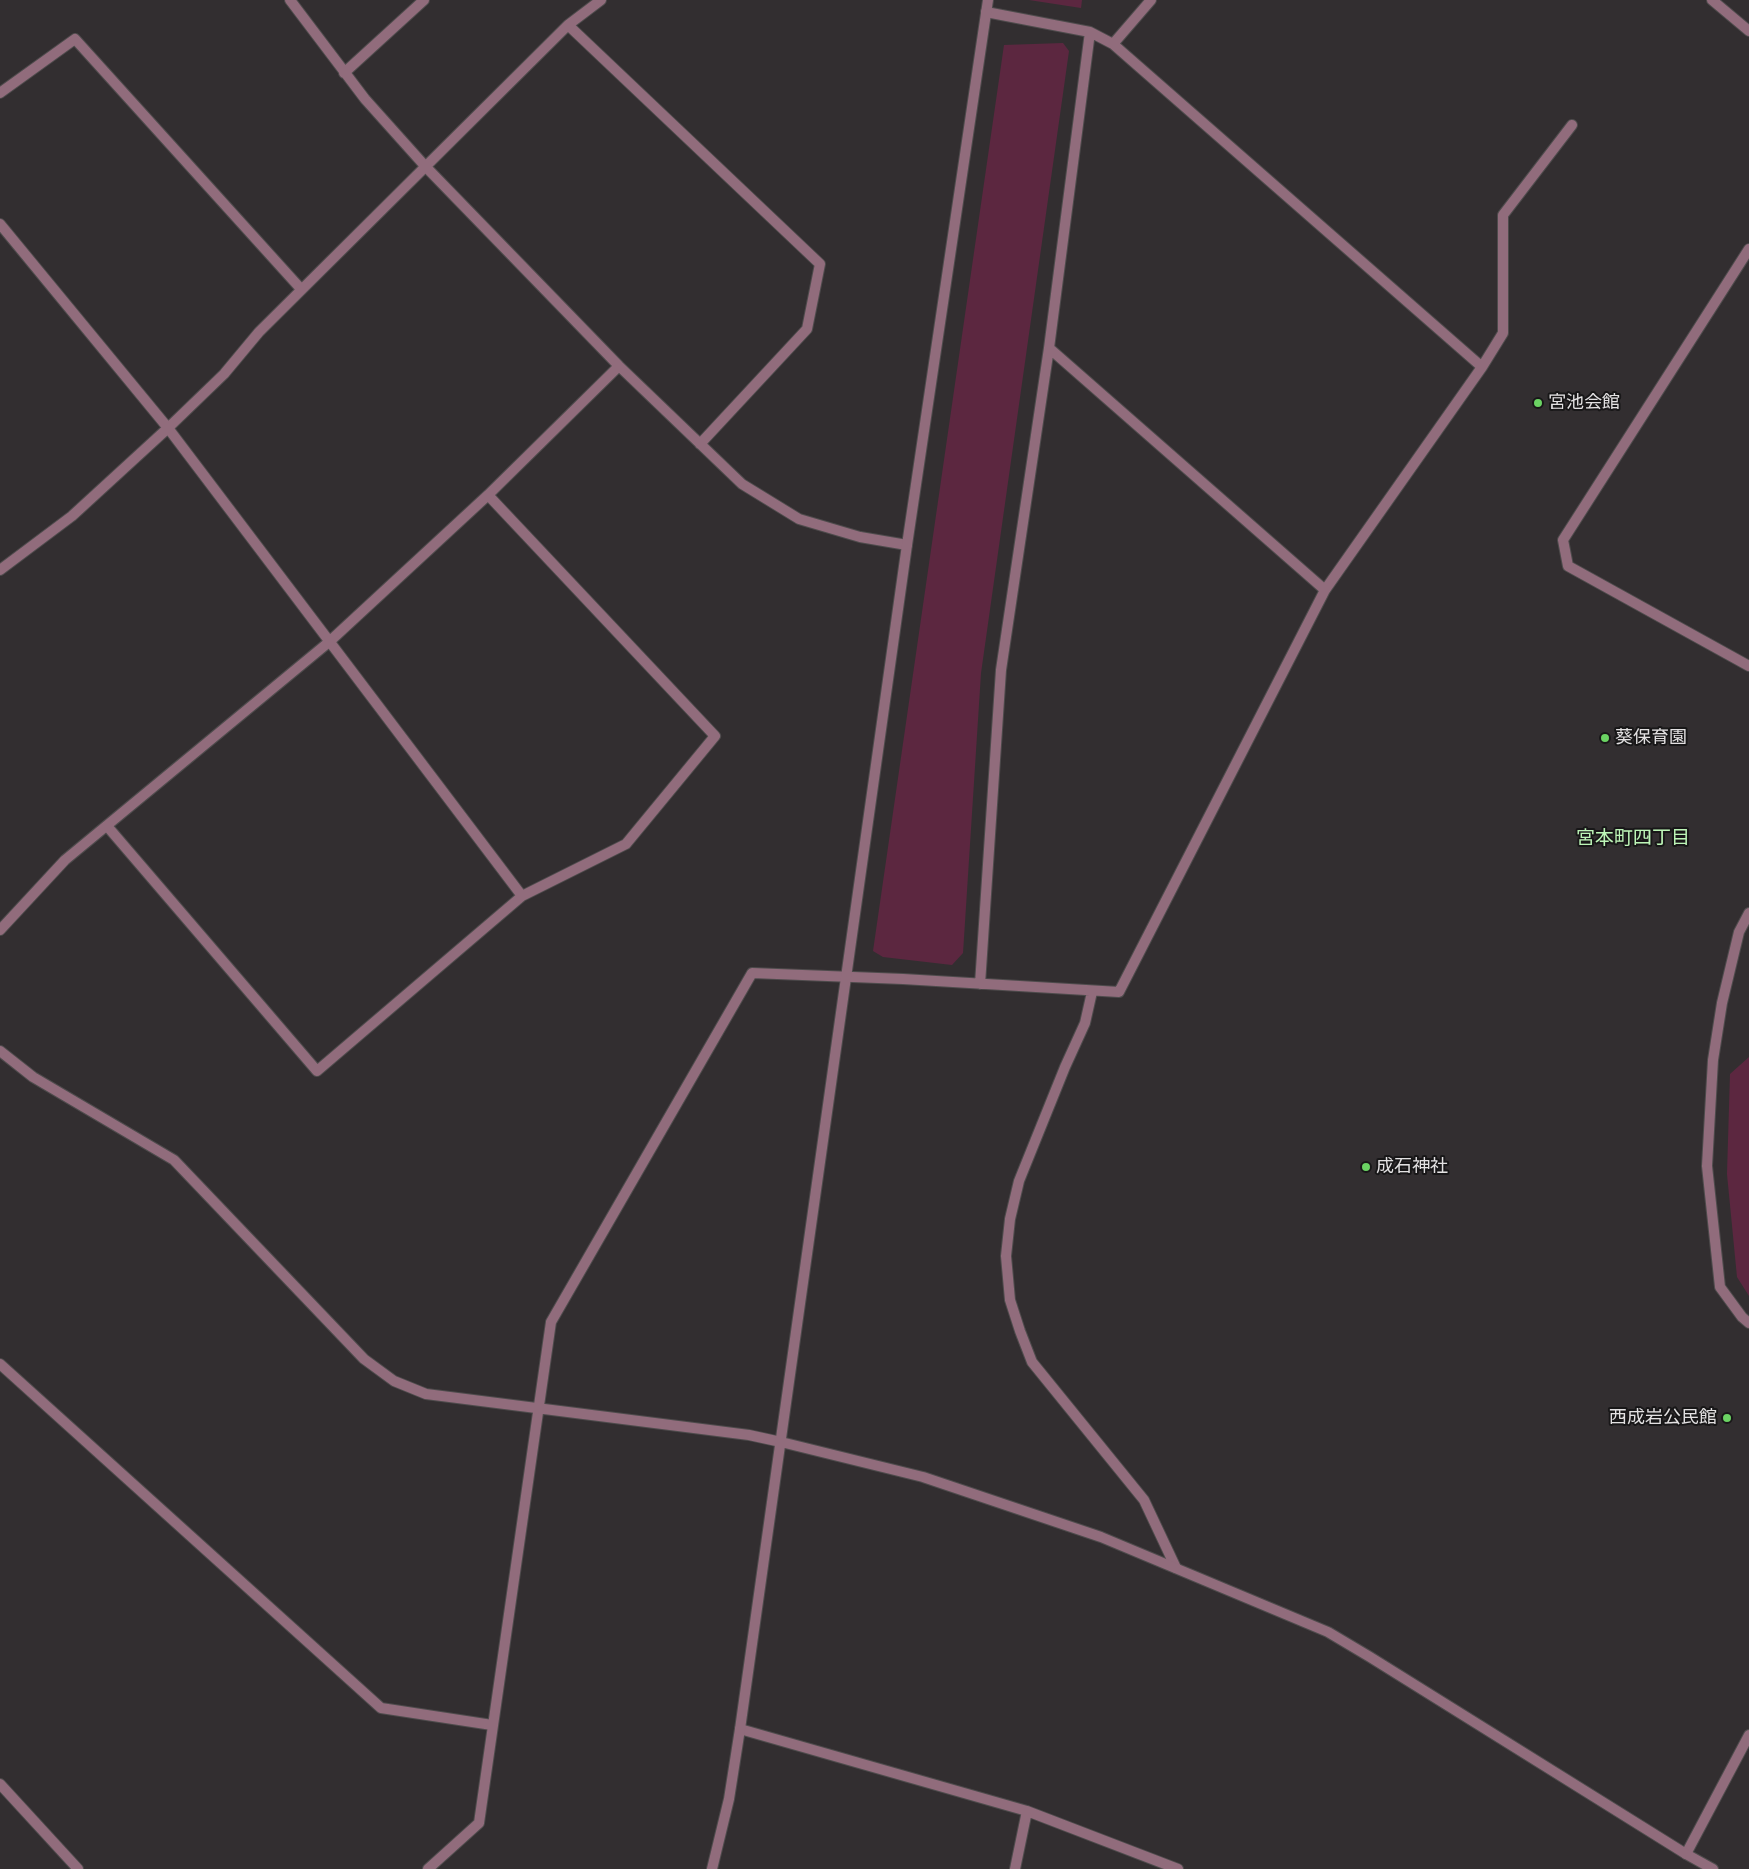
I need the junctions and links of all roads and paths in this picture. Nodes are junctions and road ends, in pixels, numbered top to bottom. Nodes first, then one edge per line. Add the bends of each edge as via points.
1 (290, 0) edge
2 (424, 0) edge
3 (601, 0) edge
4 (988, 0) edge
5 (1151, 0) edge
6 (1712, 0) edge
7 (986, 12) junction
8 (568, 26) junction
9 (1749, 30) edge
10 (1090, 32) junction
11 (1113, 44) junction
12 (344, 73) junction
13 (0, 92) edge
14 (1572, 125) dead end
15 (425, 166) junction
16 (0, 224) edge
17 (1749, 249) edge
18 (301, 289) junction
19 (1049, 348) junction
20 (620, 366) junction
21 (1482, 367) junction
22 (168, 428) junction
23 (700, 444) junction
24 (488, 495) junction
25 (907, 545) junction
26 (0, 570) edge
27 (1325, 590) junction
28 (329, 642) junction
29 (1749, 666) edge
30 (107, 826) junction
31 (522, 896) junction
32 (1749, 913) edge
33 (0, 930) edge
34 (847, 977) junction
35 (980, 984) junction
36 (1092, 992) junction
37 (0, 1052) edge
38 (1749, 1323) edge
39 (0, 1364) edge
40 (538, 1409) junction
41 (781, 1442) junction
42 (1176, 1568) junction
43 (492, 1725) junction
44 (740, 1729) junction
45 (1749, 1735) edge
46 (0, 1784) edge
47 (1027, 1811) junction
48 (1686, 1854) junction
49 (78, 1869) edge
50 (428, 1869) edge
51 (712, 1869) edge
52 (1015, 1869) edge
53 (1178, 1869) edge
54 (1713, 1869) edge

1 - 12 street
2 - 12 street
3 - 8 street
4 - 7 street
5 - 11 street
6 - 9 street
7 - 10 street
7 - 25 street
8 - 15 street
8 - 23 street via 820,264 807,329
10 - 11 street
10 - 19 street
11 - 21 street
12 - 15 street
13 - 18 street via 75,39
14 - 21 street via 1502,215 1503,333
15 - 18 street
15 - 20 street
16 - 22 street
17 - 29 street via 1563,540 1568,566
18 - 22 street via 224,374
19 - 27 street
19 - 35 street via 1001,670
20 - 23 street
20 - 24 street
21 - 27 street
22 - 26 street via 72,516
22 - 28 street
23 - 25 street via 742,484 798,519 860,537
24 - 28 street
24 - 31 street via 715,736 626,844
25 - 34 street
27 - 36 street via 1119,992
28 - 30 street
28 - 31 street
30 - 31 street via 317,1070
30 - 33 street via 65,860
32 - 38 street via 1738,932 1712,1060 1707,1166 1720,1287
34 - 35 street
34 - 40 street via 752,973 551,1322
34 - 41 street
35 - 36 street
36 - 42 street via 1085,1023 1019,1181 1006,1256 1010,1300 1032,1362 1144,1500
37 - 40 street via 33,1077 174,1160 364,1359 394,1381 426,1394
39 - 43 street via 381,1708
40 - 41 street via 750,1435
40 - 43 street
41 - 42 street via 923,1476 1101,1537
41 - 44 street
42 - 48 street via 1328,1632
43 - 50 street via 479,1824
44 - 47 street
44 - 51 street via 729,1799
45 - 48 street
46 - 49 street
47 - 52 street
47 - 53 street
48 - 54 street

